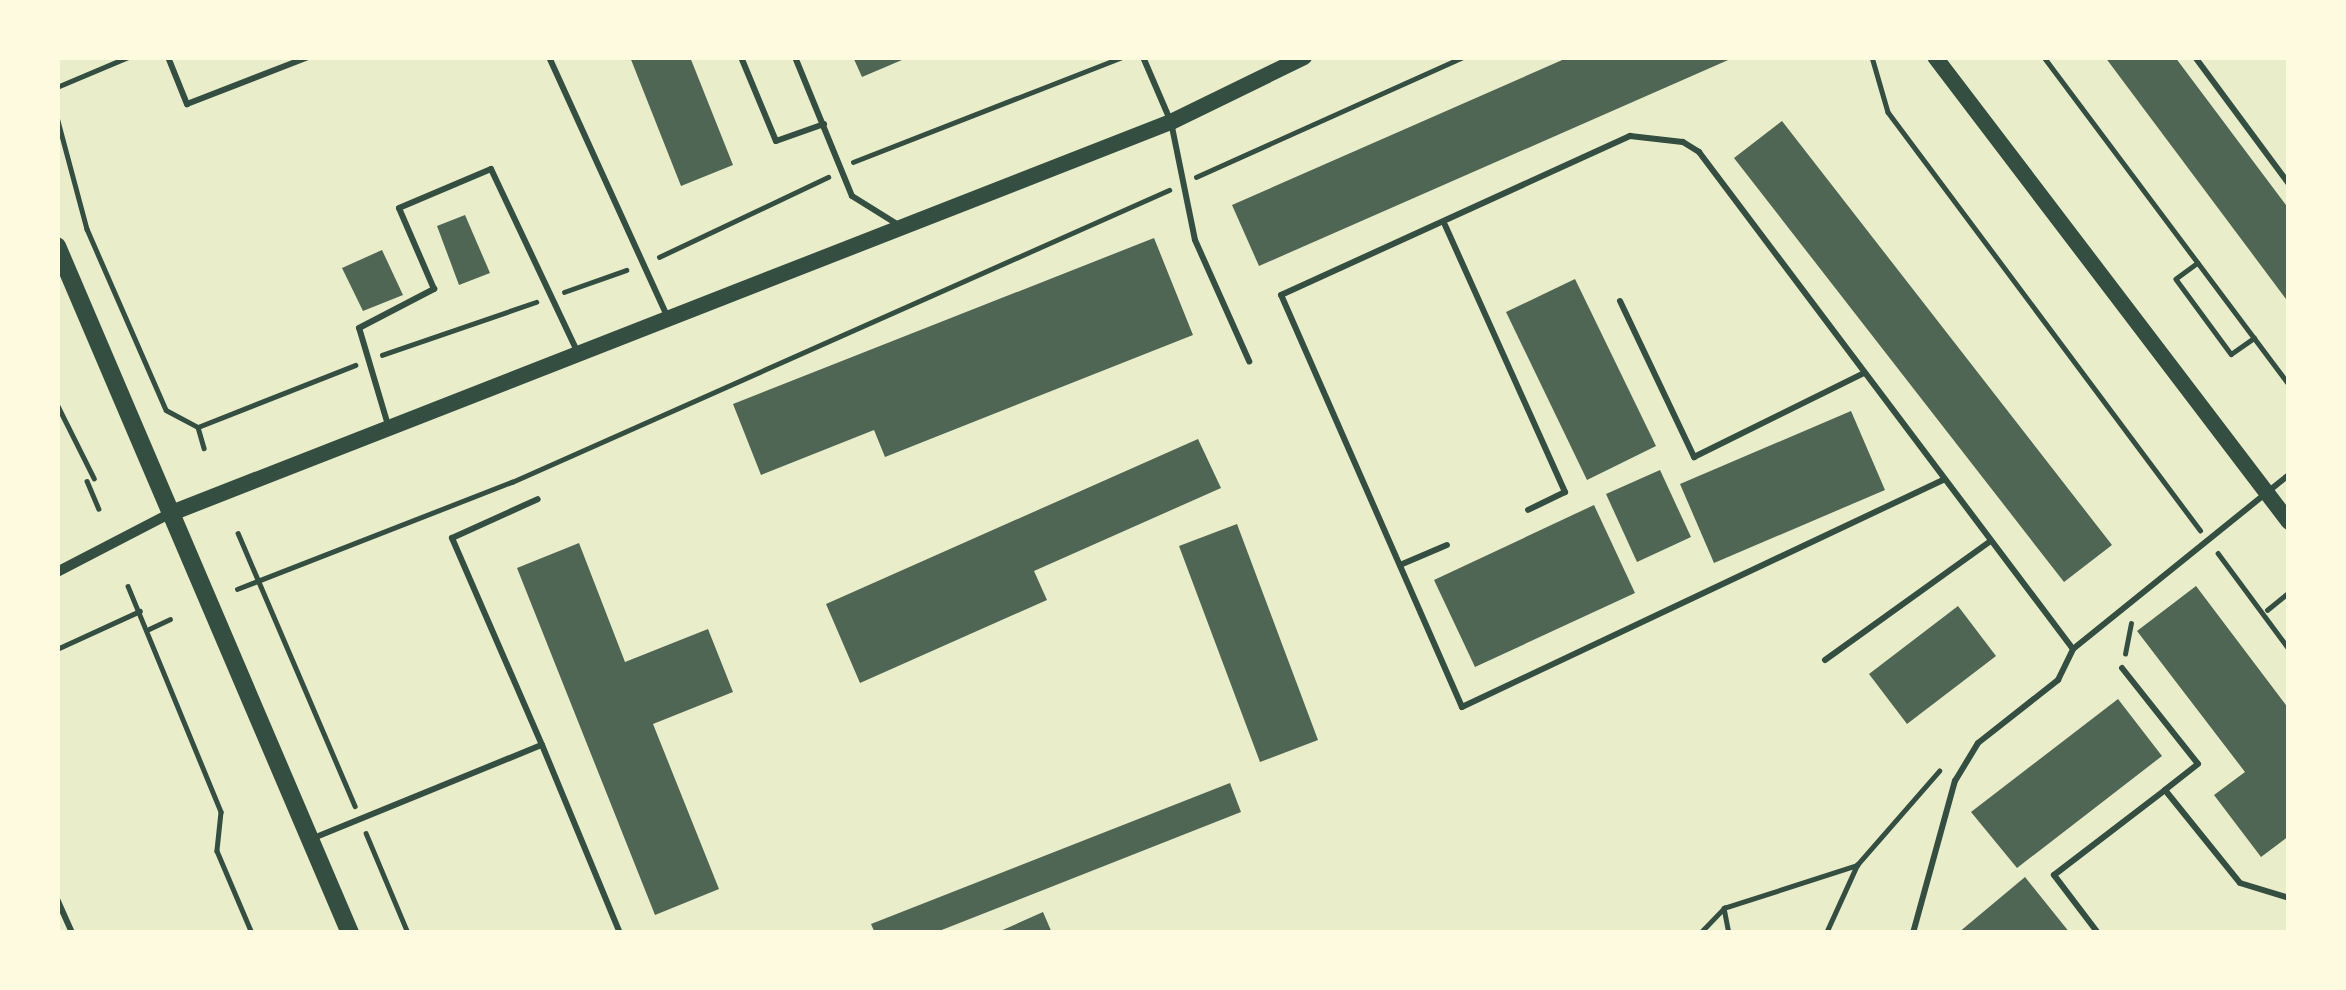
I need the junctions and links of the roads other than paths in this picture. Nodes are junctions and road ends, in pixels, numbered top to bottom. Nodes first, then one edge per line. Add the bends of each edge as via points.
1 (168, 57) edge
2 (308, 57) edge
3 (549, 57) edge
4 (741, 57) edge
5 (795, 57) edge
6 (1143, 57) edge
7 (1304, 57) edge
8 (1935, 57) edge
9 (2195, 57) edge
10 (1171, 122) junction
11 (824, 124) junction
12 (2289, 184) edge
13 (897, 224) junction
14 (1445, 225) junction
15 (57, 246) edge
16 (1620, 301) dead end
17 (668, 316) junction
18 (577, 351) junction
19 (1249, 361) dead end
20 (1864, 374) junction
21 (388, 425) junction
22 (2289, 475) edge
23 (1943, 480) junction
24 (2267, 492) junction
25 (538, 500) dead end
26 (1528, 510) dead end
27 (169, 514) junction
28 (2289, 522) edge
29 (1989, 542) junction
30 (1447, 545) dead end
31 (1400, 565) junction
32 (57, 572) edge
33 (2073, 650) junction
34 (1825, 660) dead end
35 (2122, 668) road end
36 (542, 745) junction
37 (2164, 790) junction
38 (312, 838) junction
39 (2289, 898) edge
40 (57, 899) edge
41 (72, 933) edge
42 (350, 933) edge
43 (620, 933) edge
44 (1913, 933) edge
45 (2098, 933) edge

1 - 2 lane via 187,104
3 - 17 lane via 638,266
4 - 11 lane via 776,141
5 - 11 lane
6 - 10 lane
7 - 10 main road
8 - 24 main road
9 - 12 lane
10 - 13 main road
10 - 19 lane via 1195,240
11 - 13 lane via 852,196
13 - 17 main road
14 - 20 lane via 1659,132 1700,152
14 - 26 lane via 1565,492
14 - 31 lane via 1281,295
15 - 27 main road
16 - 20 lane via 1694,457
17 - 18 main road
18 - 21 main road
18 - 21 lane via 491,169 399,208 434,289 359,328
20 - 23 lane
21 - 27 main road
22 - 24 lane
23 - 29 lane
23 - 31 lane via 1462,707
24 - 28 main road
24 - 33 lane
25 - 36 lane via 452,538
27 - 32 street
27 - 38 main road
29 - 33 lane
29 - 34 lane
30 - 31 lane
33 - 44 lane via 2058,680 1966,758
35 - 37 lane via 2198,764
36 - 38 lane
36 - 43 lane
37 - 39 lane via 2240,883
37 - 45 lane via 2054,875
38 - 42 main road
40 - 41 lane

